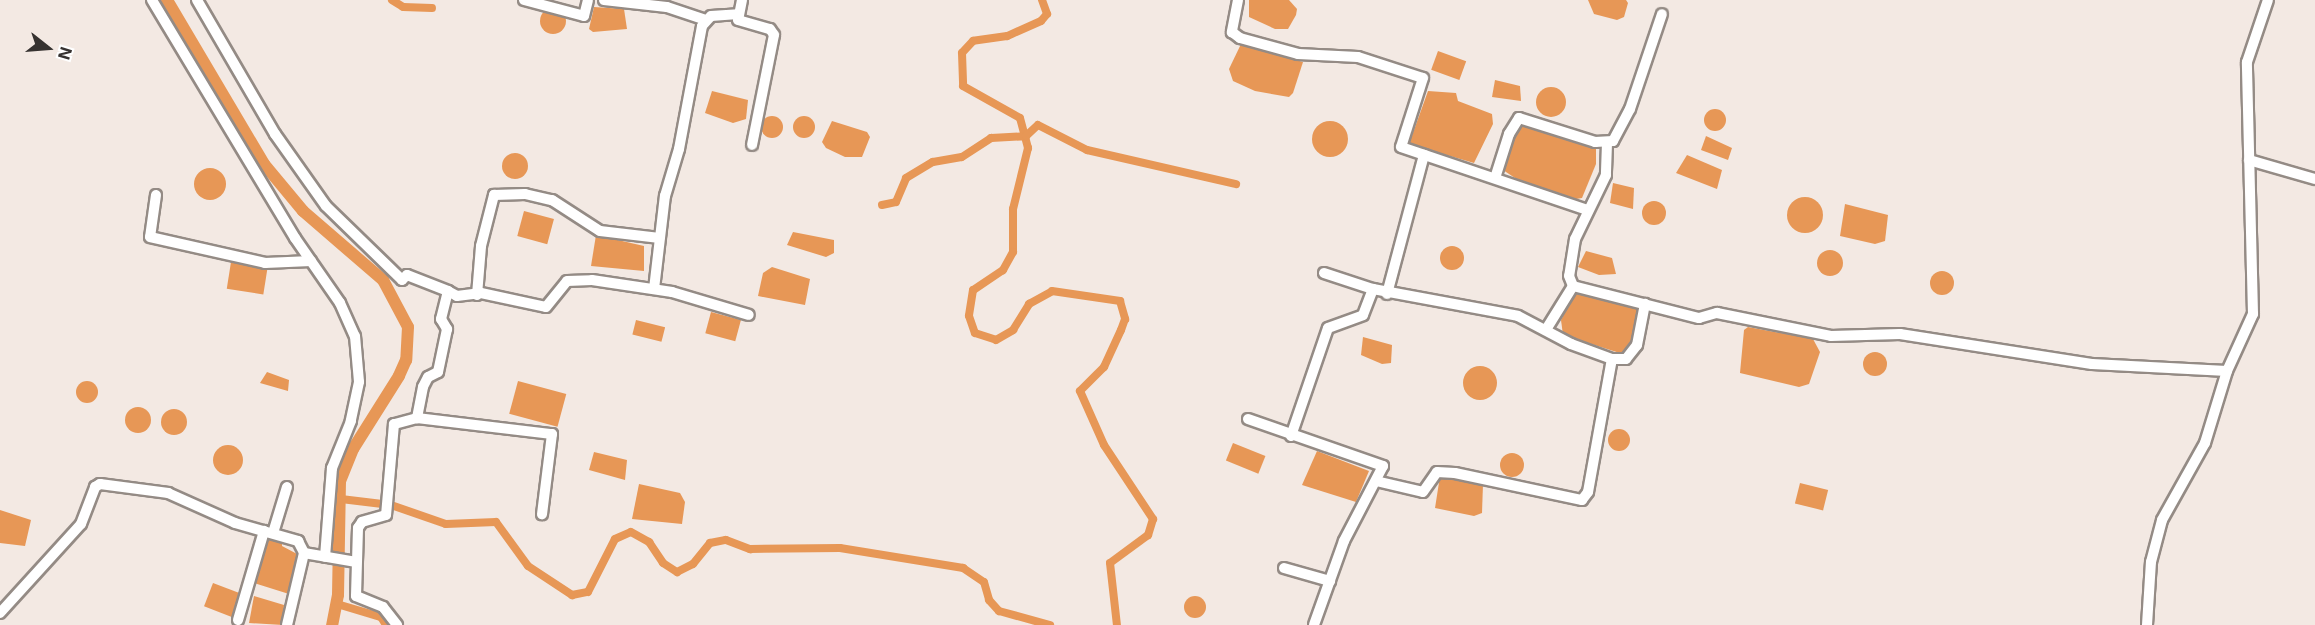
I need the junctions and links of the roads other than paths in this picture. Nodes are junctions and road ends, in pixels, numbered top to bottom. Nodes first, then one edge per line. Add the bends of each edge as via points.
1 (152, 0) edge
2 (197, 0) edge
3 (524, 0) edge
4 (588, 0) edge
5 (604, 0) edge
6 (741, 0) edge
7 (1238, 0) edge
8 (2268, 0) edge
9 (738, 14) junction
10 (1662, 14) dead end
11 (706, 20) junction
12 (1607, 143) junction
13 (752, 144) dead end
14 (1424, 156) junction
15 (2249, 160) junction
16 (1496, 175) junction
17 (2315, 179) edge
18 (156, 195) dead end
19 (1587, 210) junction
20 (660, 238) junction
21 (311, 261) junction
22 (1324, 273) dead end
23 (1573, 286) junction
24 (654, 289) junction
25 (1373, 289) junction
26 (448, 291) junction
27 (1387, 293) junction
28 (477, 294) junction
29 (1645, 304) junction
30 (749, 315) dead end
31 (1548, 328) junction
32 (1612, 359) junction
33 (2228, 371) junction
34 (417, 418) junction
35 (1248, 419) dead end
36 (1291, 436) junction
37 (1376, 481) junction
38 (287, 487) dead end
39 (542, 514) dead end
40 (268, 532) junction
41 (304, 553) junction
42 (333, 558) junction
43 (356, 562) junction
44 (1284, 568) dead end
45 (1330, 581) junction
46 (0, 613) edge
47 (238, 620) dead end
48 (287, 625) edge
49 (397, 625) edge
50 (1314, 625) edge
51 (2147, 625) edge

1 - 21 street
2 - 26 street via 275,134 332,213 384,257 402,280 407,275
3 - 4 street via 584,16
5 - 11 street via 667,7
6 - 9 street
7 - 14 street via 1232,32 1239,38 1298,54 1358,57 1423,78 1401,147
8 - 15 street via 2248,52
9 - 11 street
9 - 13 street via 740,22 770,29 774,34
10 - 12 street via 1630,110 1620,133
11 - 20 street via 665,196
12 - 16 street via 1519,118 1509,134
12 - 19 street via 1606,175 1595,202
14 - 16 street
14 - 27 street
15 - 17 street
15 - 33 street via 2254,300 2251,321
16 - 19 street
18 - 21 street via 150,237 265,263
19 - 23 street via 1575,238 1569,276
20 - 24 street
20 - 28 street via 600,231 552,200 494,195 482,246
21 - 42 street via 340,303 359,360 356,400 332,468
22 - 25 street
23 - 29 street
23 - 31 street
24 - 28 street via 573,279 546,308
24 - 30 street
25 - 27 street
25 - 36 street via 1363,315 1328,328
26 - 28 street via 457,296
26 - 34 street via 441,319 447,329 440,368 423,387
27 - 31 street via 1518,316
29 - 32 street via 1636,345 1626,359
29 - 33 street via 1699,318 1717,313 1831,336 1900,334 2092,364
31 - 32 street via 1571,344
32 - 37 street via 1588,492 1582,500 1455,473 1437,472 1423,492
33 - 51 street via 2205,443 2162,520 2151,562
34 - 39 street via 552,434
34 - 43 street via 394,424 387,512 360,523
35 - 36 street
36 - 37 street via 1383,466
37 - 45 street
38 - 40 street
40 - 41 street via 298,541
40 - 46 street via 168,493 97,484 81,524
40 - 47 street
41 - 42 street
41 - 48 street
42 - 43 street
43 - 49 street via 356,596 383,607
44 - 45 street
45 - 50 street

